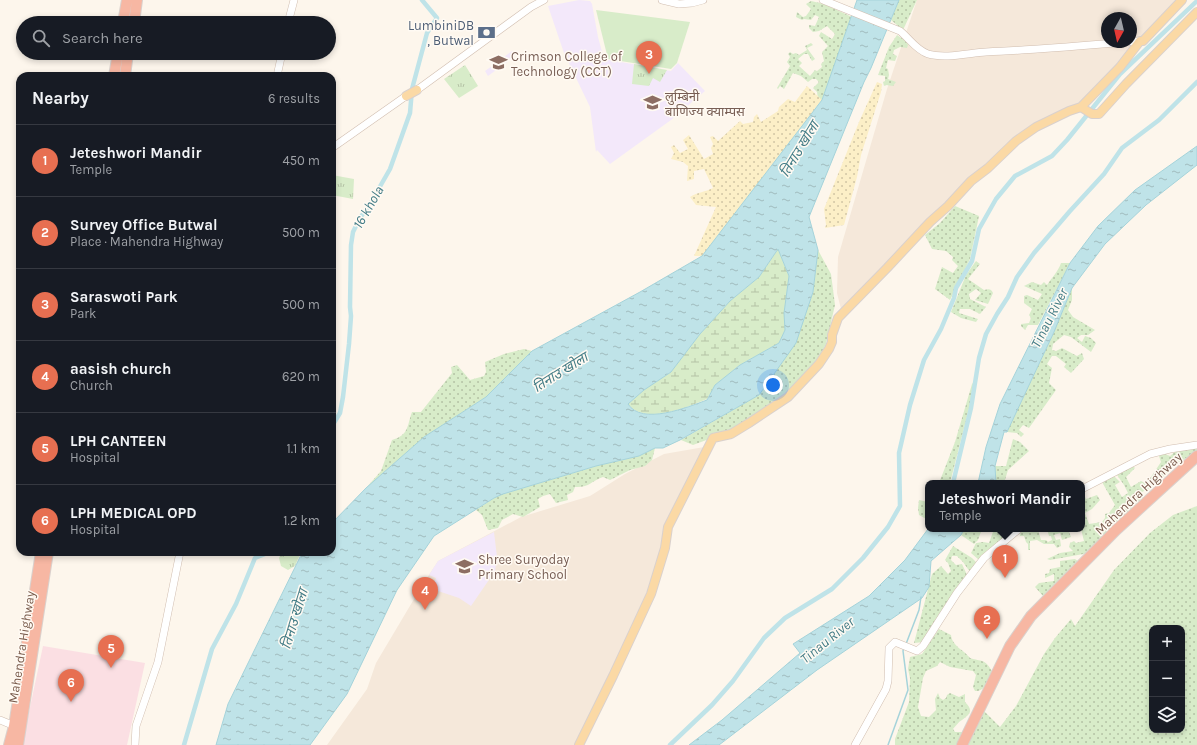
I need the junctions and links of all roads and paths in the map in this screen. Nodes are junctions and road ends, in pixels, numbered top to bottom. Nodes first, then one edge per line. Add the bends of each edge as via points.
1 (127, 0) edge
2 (137, 0) edge
3 (294, 0) edge
4 (544, 0) edge
5 (662, 0) edge
6 (703, 0) edge
7 (823, 0) edge
8 (1182, 0) edge
9 (1197, 12) edge
10 (124, 16) edge
11 (135, 16) edge
12 (290, 16) edge
13 (1140, 41) junction
14 (117, 60) edge
15 (127, 60) edge
16 (280, 60) edge
17 (115, 72) edge
18 (126, 72) edge
19 (278, 72) edge
20 (417, 90) joint
21 (406, 96) joint
22 (1086, 111) junction
23 (336, 145) edge
24 (1197, 445) edge
25 (1197, 456) edge
26 (1085, 488) edge
27 (1015, 532) edge
28 (40, 556) edge
29 (47, 556) edge
30 (179, 556) edge
31 (0, 720) edge
32 (18, 727) junction
33 (10, 745) edge
34 (18, 745) edge
35 (135, 745) edge
36 (579, 745) edge
37 (855, 745) edge
38 (962, 745) edge

1 - 10 highway
2 - 11 highway
3 - 12 street
4 - 20 street
5 - 6 street via 679,4
7 - 13 street via 900,31 927,54 1018,51
8 - 13 main road via 1143,41
9 - 22 main road via 1099,114
13 - 22 main road
14 - 17 highway
15 - 18 highway
16 - 19 street
20 - 21 main road
21 - 23 street
22 - 36 main road via 1069,111 1036,127 1016,141 971,181 838,318 830,349 788,397 731,434 713,438 668,527 665,548 651,595
24 - 26 street via 1150,454
25 - 38 highway, Mahendra Highway via 1116,530 1031,616 1010,646
27 - 37 street via 984,558 957,593 923,646 917,650 895,642 890,646 886,689
28 - 32 highway
29 - 32 highway, Mahendra Highway
30 - 35 street via 158,662 136,726
31 - 32 street
32 - 33 highway
32 - 34 highway, Mahendra Highway

